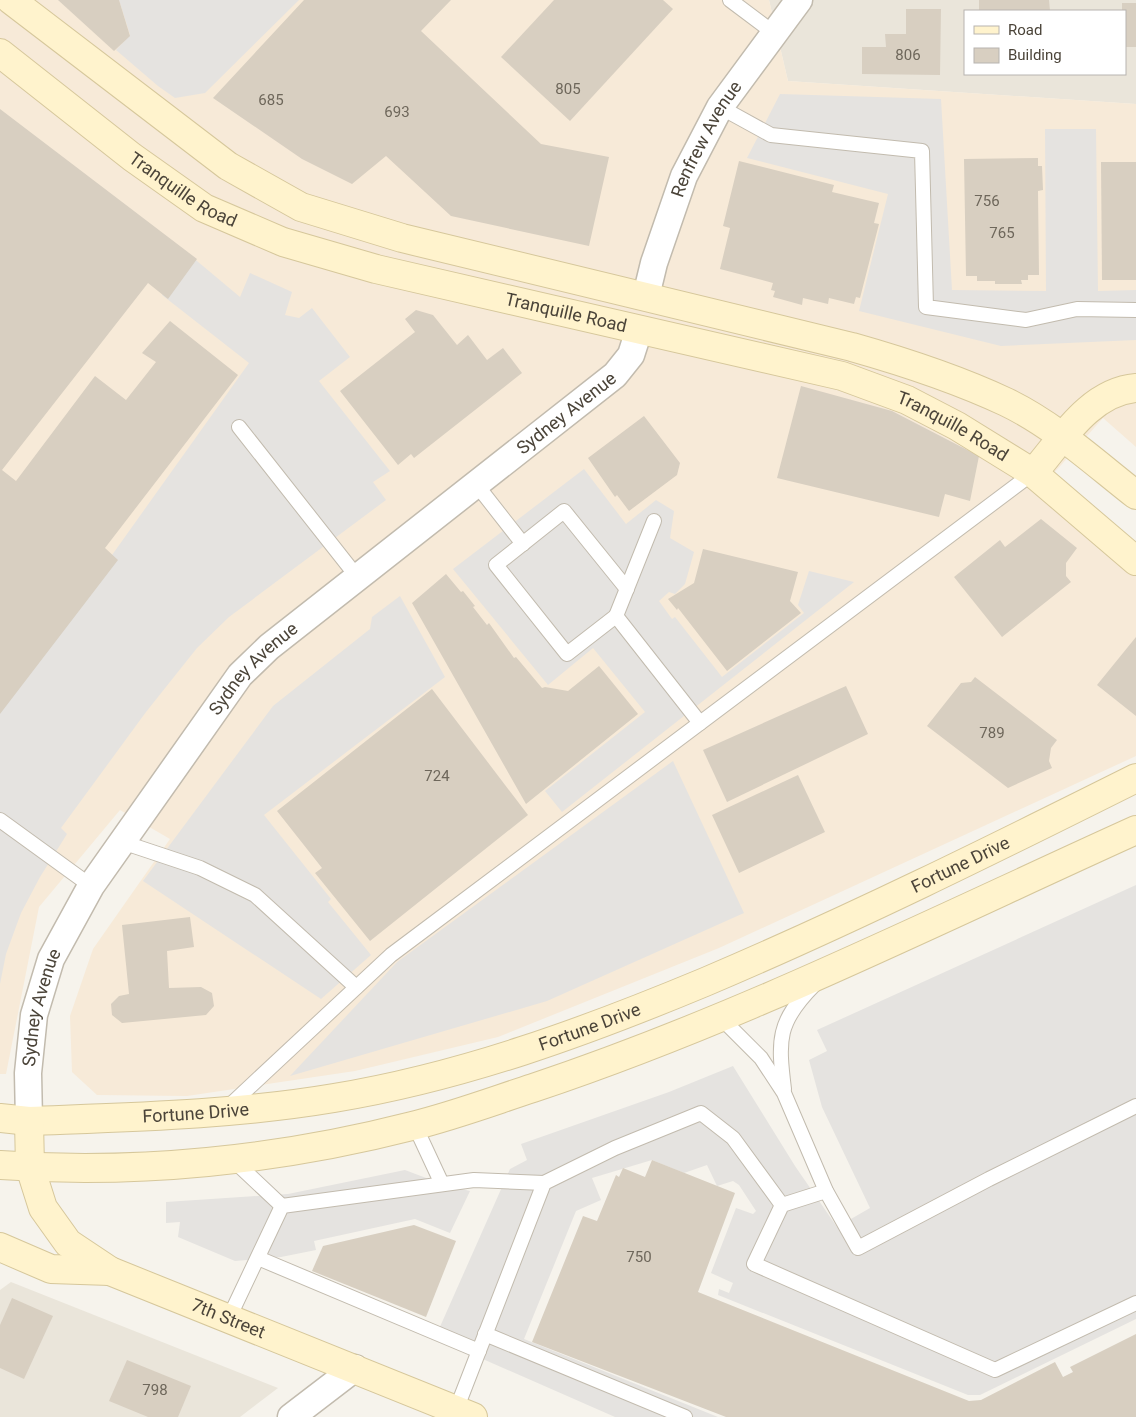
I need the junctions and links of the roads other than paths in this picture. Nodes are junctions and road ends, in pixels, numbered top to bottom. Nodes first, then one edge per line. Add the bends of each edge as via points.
1 (11, 0) edge
2 (730, 0) edge
3 (799, 0) edge
4 (774, 33) junction
5 (0, 53) edge
6 (720, 107) junction
7 (646, 296) junction
8 (1136, 310) edge
9 (639, 330) junction
10 (1136, 388) edge
11 (239, 427) dead end
12 (1064, 438) junction
13 (1033, 473) junction
14 (476, 484) junction
15 (1136, 495) edge
16 (654, 521) dead end
17 (523, 544) junction
18 (1136, 561) edge
19 (358, 578) junction
20 (627, 589) junction
21 (616, 616) junction
22 (700, 723) junction
23 (1136, 778) edge
24 (0, 820) edge
25 (1136, 830) edge
26 (122, 842) junction
27 (91, 886) junction
28 (830, 969) junction
29 (356, 987) junction
30 (720, 1017) junction
31 (784, 1093) junction
32 (1136, 1106) edge
33 (221, 1113) junction
34 (0, 1118) edge
35 (29, 1121) junction
36 (415, 1126) junction
37 (233, 1160) junction
38 (0, 1165) edge
39 (30, 1167) junction
40 (544, 1183) junction
41 (442, 1184) junction
42 (826, 1191) junction
43 (782, 1205) junction
44 (282, 1206) junction
45 (0, 1247) edge
46 (258, 1258) junction
47 (110, 1271) junction
48 (1136, 1304) edge
49 (228, 1320) junction
50 (485, 1334) junction
51 (479, 1351) junction
52 (355, 1368) junction
53 (464, 1413) edge
54 (291, 1417) edge
55 (685, 1417) edge

1 - 7 main road, Tranquille Road via 228,166 302,207 402,238
2 - 4 lane
3 - 4 street, Renfrew Avenue
4 - 6 street, Renfrew Avenue
5 - 9 main road, Tranquille Road via 132,157 204,208 244,228 376,269
6 - 7 street, Renfrew Avenue via 684,176
6 - 8 lane via 771,135 922,151 926,307 1026,320 1077,309
7 - 9 main road
7 - 12 main road, Tranquille Road via 921,366 1007,403
9 - 13 main road, Tranquille Road via 842,376 916,405
9 - 14 street, Sydney Avenue via 631,355 615,375
10 - 12 main road via 1108,396 1086,411
11 - 19 lane
12 - 13 main road
12 - 15 main road, Tranquille Road
13 - 18 main road, Tranquille Road
13 - 22 lane
14 - 17 lane
14 - 19 street, Sydney Avenue
16 - 20 lane
17 - 20 lane via 564,511
17 - 21 lane via 496,565 567,654
19 - 26 street, Sydney Avenue via 269,647 240,675
20 - 21 lane
21 - 22 lane
22 - 29 lane via 391,955
23 - 33 main road, Fortune Drive via 820,932 576,1034 400,1084 335,1098
24 - 27 lane
25 - 28 main road
26 - 27 street, Sydney Avenue
26 - 29 lane via 200,868 255,895
27 - 35 street, Sydney Avenue via 51,959 34,1015 28,1073
28 - 30 main road
28 - 31 lane via 805,994 785,1021 779,1048
29 - 33 lane
30 - 31 lane via 761,1058
30 - 36 main road via 591,1068
31 - 42 lane
32 - 42 lane via 989,1178 858,1248
33 - 35 main road, Fortune Drive
34 - 35 main road, Fortune Drive
35 - 39 main road, 7th Street
36 - 37 main road via 349,1141
36 - 41 lane
37 - 39 main road via 115,1168
37 - 44 lane
38 - 39 main road
39 - 47 main road, 7th Street via 43,1208 68,1243
40 - 41 lane via 474,1180
40 - 43 lane via 615,1148 701,1113 733,1138
40 - 50 lane
41 - 44 lane
42 - 43 lane
43 - 48 lane via 754,1264 995,1370
44 - 46 lane
45 - 47 main road via 51,1269
46 - 49 lane
46 - 51 lane
47 - 49 main road, 7th Street
49 - 52 main road, 7th Street
50 - 51 lane
50 - 55 lane
51 - 53 lane
52 - 53 main road, 7th Street
52 - 54 street

